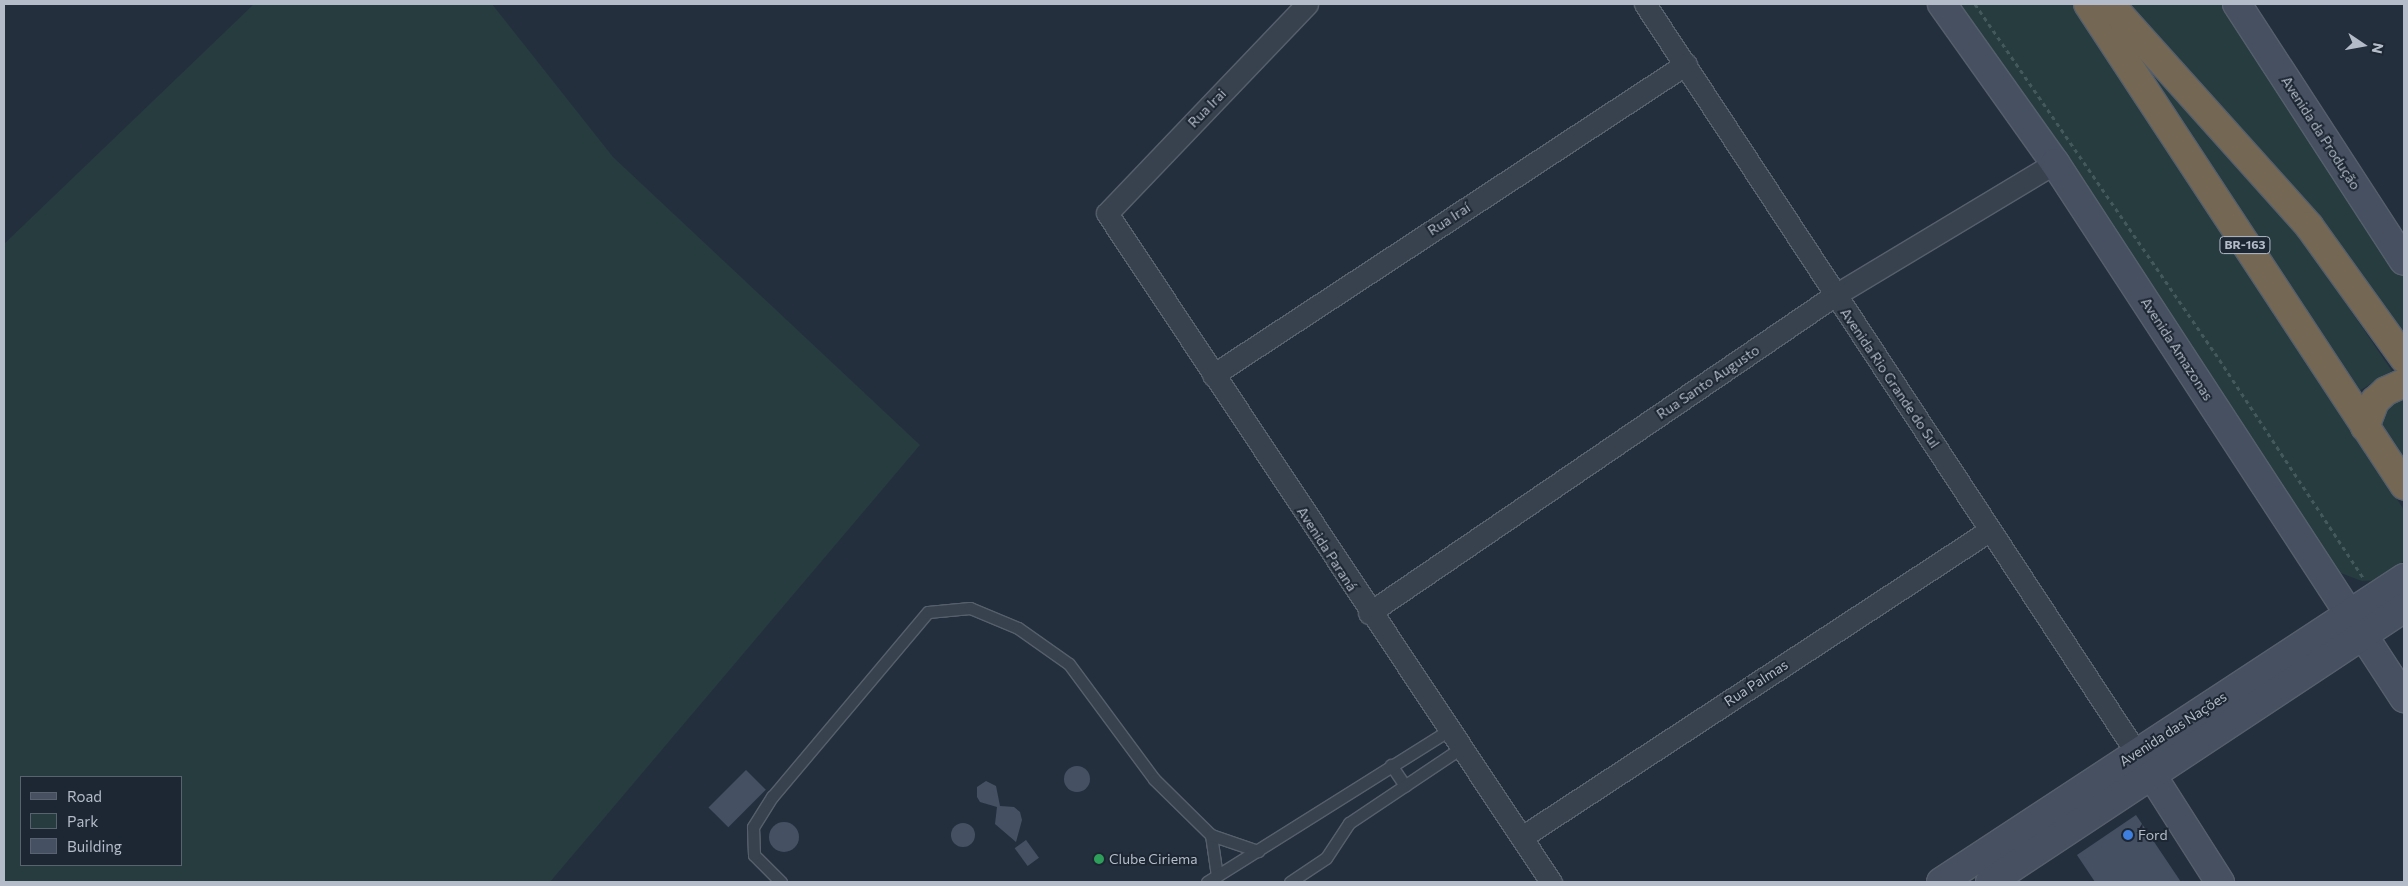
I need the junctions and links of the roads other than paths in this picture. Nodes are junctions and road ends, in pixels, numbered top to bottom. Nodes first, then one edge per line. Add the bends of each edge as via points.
1 (1307, 4) edge
2 (1645, 4) edge
3 (1942, 4) edge
4 (2088, 4) edge
5 (2110, 4) edge
6 (2238, 4) edge
7 (1686, 64) junction
8 (2055, 163) junction
9 (1107, 213) joint
10 (2404, 262) edge
11 (1835, 295) junction
12 (2404, 358) edge
13 (1213, 375) junction
14 (2404, 383) edge
15 (2364, 427) junction
16 (2404, 485) edge
17 (1990, 530) junction
18 (2404, 578) edge
19 (2404, 608) edge
20 (1369, 613) junction
21 (2357, 625) junction
22 (2404, 698) edge
23 (1449, 730) junction
24 (1461, 748) junction
25 (2136, 752) junction
26 (1392, 766) junction
27 (2153, 777) junction
28 (1405, 786) junction
29 (1210, 835) junction
30 (1522, 837) junction
31 (1258, 851) junction
32 (1212, 879) edge
33 (781, 882) edge
34 (1290, 882) edge
35 (1551, 882) edge
36 (1941, 882) edge
37 (1990, 882) edge
38 (2220, 882) edge

1 - 9 street, Rua Irai
2 - 7 street, Avenida Rio Grande do Sul
3 - 8 street, Avenida Amazonas
4 - 15 highway, BR-163
5 - 12 highway via 2309,226
6 - 10 street, Avenida da Produção
7 - 11 street, Avenida Rio Grande do Sul
7 - 13 street, Rua Iraí
8 - 11 street, Rua Santo Augusto
8 - 21 street, Avenida Amazonas
9 - 13 street, Avenida Paraná
11 - 17 street, Avenida Rio Grande do Sul
11 - 20 street, Rua Santo Augusto
13 - 20 street, Avenida Paraná
14 - 15 highway via 2386,390 2375,401
15 - 16 highway, BR-163
17 - 25 street, Avenida Rio Grande do Sul
17 - 30 street, Rua Palmas
18 - 21 street, Avenida das Nações via 2376,598
19 - 21 street, Avenida das Nações
20 - 23 street, Avenida Paraná
21 - 22 street, Avenida Amazonas
21 - 25 street, Avenida das Nações
21 - 27 street, Avenida das Nações
23 - 24 street, Avenida Paraná
23 - 26 lane
24 - 28 lane
24 - 30 street, Avenida Paraná
25 - 27 street via 2154,755 2158,765
25 - 36 street, Avenida das Nações
26 - 28 lane
26 - 31 lane
27 - 37 street, Avenida das Nações
27 - 38 street
28 - 34 lane via 1349,823 1326,858
29 - 31 lane
29 - 32 lane
29 - 33 lane via 1154,779 1069,664 1018,628 970,608 928,612 772,797 753,828 754,855
30 - 35 street, Avenida Paraná
31 - 32 lane

